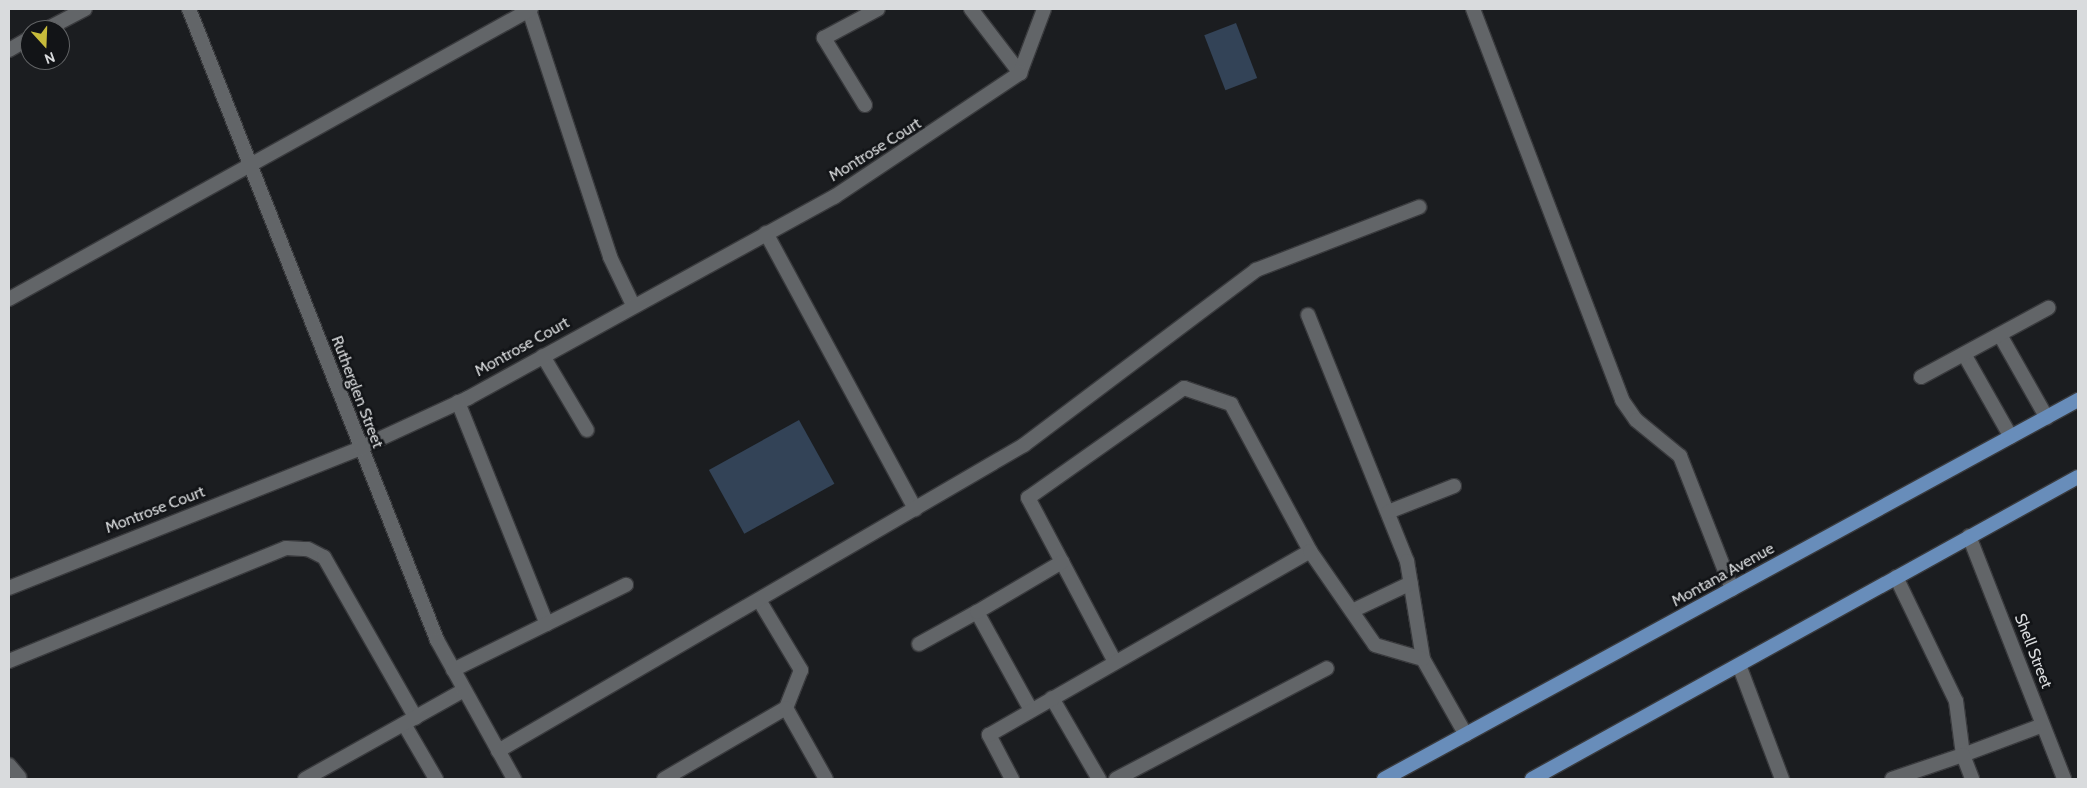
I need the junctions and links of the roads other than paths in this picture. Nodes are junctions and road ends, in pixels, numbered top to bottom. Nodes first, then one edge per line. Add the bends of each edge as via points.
1 (85, 9) edge
2 (189, 9) edge
3 (530, 9) edge
4 (878, 9) edge
5 (971, 9) edge
6 (1044, 9) edge
7 (1473, 9) edge
8 (64, 20) edge
9 (20, 44) edge
10 (9, 50) edge
11 (1020, 73) junction
12 (865, 105) dead end
13 (250, 165) junction
14 (1419, 207) dead end
15 (766, 233) junction
16 (9, 299) edge
17 (633, 305) junction
18 (2048, 308) dead end
19 (1308, 315) dead end
20 (2000, 335) junction
21 (1964, 354) junction
22 (543, 356) junction
23 (1921, 377) dead end
24 (2078, 400) edge
25 (458, 402) junction
26 (2047, 418) junction
27 (587, 430) dead end
28 (2011, 437) junction
29 (360, 448) junction
30 (2078, 477) edge
31 (1454, 486) dead end
32 (915, 509) junction
33 (1388, 512) junction
34 (1969, 536) junction
35 (1310, 551) junction
36 (1062, 562) junction
37 (1896, 577) junction
38 (1411, 583) junction
39 (626, 585) dead end
40 (9, 588) edge
41 (1732, 589) junction
42 (759, 600) junction
43 (1352, 611) junction
44 (977, 612) junction
45 (547, 624) junction
46 (919, 644) dead end
47 (1423, 659) junction
48 (9, 661) edge
49 (1115, 662) junction
50 (1739, 665) junction
51 (1327, 668) dead end
52 (453, 670) junction
53 (464, 690) junction
54 (1052, 698) junction
55 (786, 708) junction
56 (1031, 710) junction
57 (410, 721) junction
58 (2043, 725) junction
59 (1466, 735) junction
60 (498, 751) junction
61 (1963, 755) junction
62 (9, 765) edge
63 (19, 777) dead end
64 (305, 779) edge
65 (436, 779) edge
66 (514, 779) edge
67 (664, 779) edge
68 (826, 779) edge
69 (1012, 779) edge
70 (1099, 779) edge
71 (1116, 779) edge
72 (1384, 779) edge
73 (1532, 779) edge
74 (1782, 779) edge
75 (1892, 779) edge
76 (1972, 779) edge
77 (2064, 779) edge

1 - 8 street
2 - 13 street, Rutherglen Street
3 - 13 street
3 - 17 street via 610,257
4 - 12 street via 824,38
5 - 11 street
6 - 11 street
7 - 41 street via 1622,400 1636,420 1680,456
9 - 10 street
11 - 15 street, Montrose Court via 918,145
13 - 16 street
13 - 29 street, Rutherglen Street
14 - 32 street via 1256,270 1024,445
15 - 17 street, Montrose Court
15 - 32 street
17 - 22 street, Montrose Court
18 - 20 street
19 - 33 street
20 - 21 street
20 - 26 street
21 - 23 street
21 - 28 street
22 - 25 street, Montrose Court
22 - 27 street
24 - 26 highway, Montana Avenue
25 - 29 street, Montrose Court
25 - 45 street
26 - 28 highway, Montana Avenue
28 - 41 highway, Montana Avenue
29 - 40 street, Montrose Court
29 - 52 street, Rutherglen Street via 437,640
30 - 34 highway
31 - 33 street
32 - 42 street
33 - 38 street
34 - 37 highway
34 - 58 street, Shell Street
35 - 36 street via 1231,404 1184,388 1028,498
35 - 43 street
35 - 49 street
36 - 44 street
36 - 49 street
37 - 50 highway
37 - 61 street via 1956,701
38 - 43 street
38 - 47 street
39 - 45 street
41 - 59 highway, Montana Avenue
42 - 55 street via 801,670
42 - 60 street
43 - 47 street via 1375,644
44 - 46 street
44 - 56 street
45 - 52 street
47 - 59 street
48 - 57 street via 286,548 308,549 324,557
49 - 54 street
50 - 73 highway
50 - 74 street
51 - 71 street
52 - 53 street, Rutherglen Street
53 - 57 street
53 - 60 street, Rutherglen Street
54 - 56 street
54 - 70 street
55 - 67 street
55 - 68 street
56 - 69 street via 989,735
57 - 64 street
57 - 65 street
58 - 61 street
58 - 77 street, Shell Street
59 - 72 highway, Montana Avenue
60 - 66 street, Rutherglen Street
61 - 75 street
61 - 76 street
62 - 63 street

